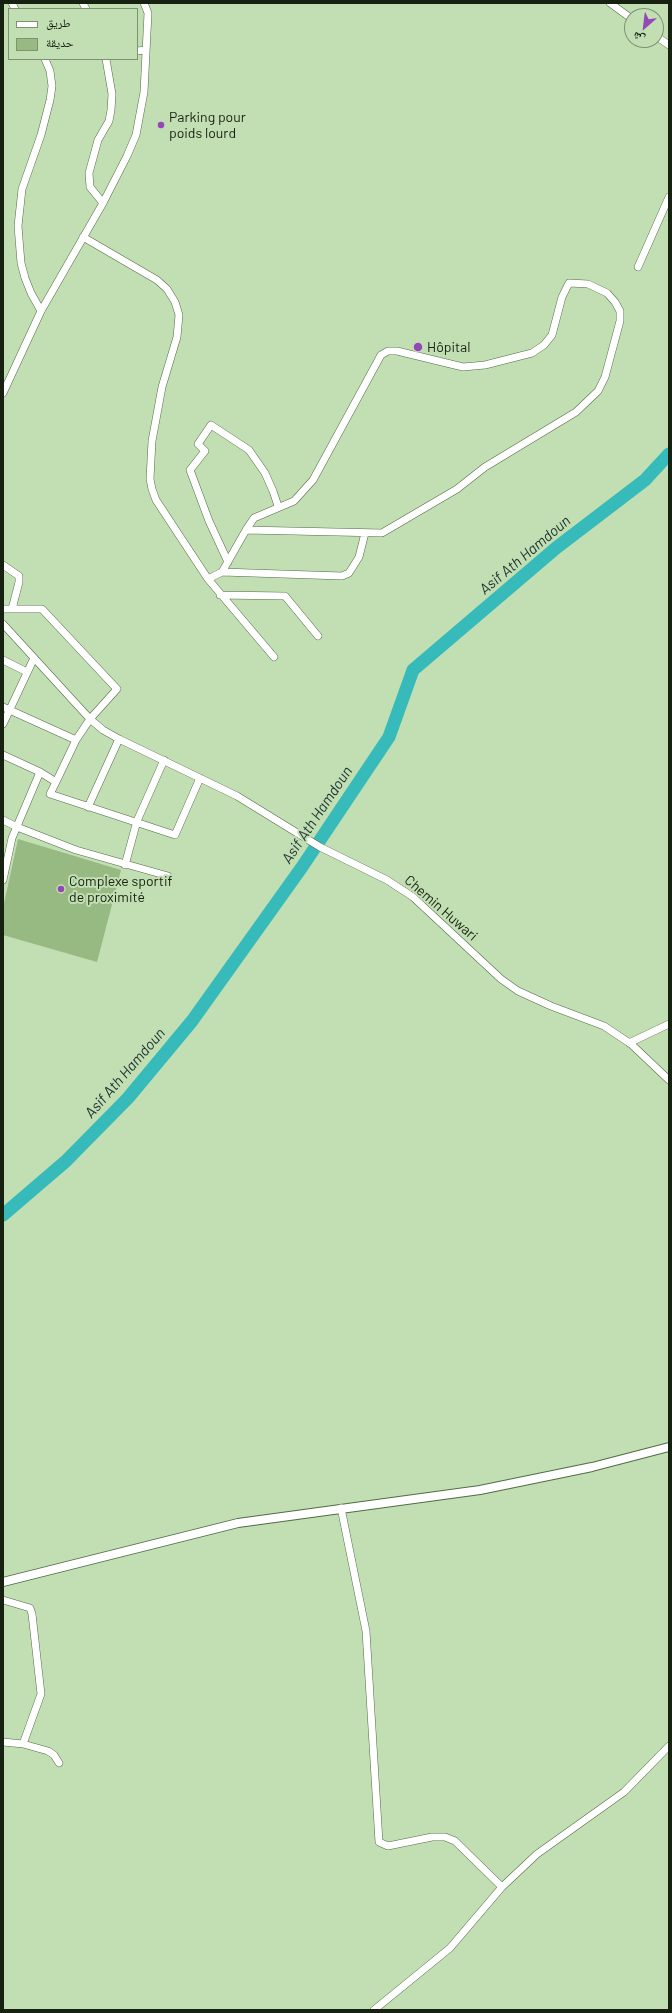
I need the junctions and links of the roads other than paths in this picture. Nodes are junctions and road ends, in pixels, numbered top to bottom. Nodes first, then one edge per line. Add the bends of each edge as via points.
1 (144, 3) edge
2 (610, 3) edge
3 (624, 13) edge
4 (146, 50) junction
5 (138, 51) edge
6 (45, 60) edge
7 (106, 60) edge
8 (669, 197) edge
9 (102, 203) junction
10 (83, 237) junction
11 (638, 267) dead end
12 (41, 310) junction
13 (3, 393) edge
14 (278, 506) junction
15 (246, 530) junction
16 (365, 533) junction
17 (228, 562) junction
18 (3, 565) edge
19 (222, 572) junction
20 (208, 579) junction
21 (220, 595) junction
22 (3, 609) edge
23 (12, 609) junction
24 (3, 624) edge
25 (318, 636) dead end
26 (274, 657) dead end
27 (34, 658) junction
28 (3, 660) edge
29 (27, 672) junction
30 (6, 708) edge
31 (90, 719) junction
32 (3, 724) edge
33 (119, 739) junction
34 (76, 740) junction
35 (3, 755) edge
36 (164, 760) junction
37 (40, 772) junction
38 (200, 778) junction
39 (56, 782) junction
40 (88, 808) junction
41 (3, 820) edge
42 (137, 821) junction
43 (16, 827) junction
44 (125, 865) junction
45 (168, 876) dead end
46 (3, 880) edge
47 (669, 1024) edge
48 (629, 1043) junction
49 (669, 1080) edge
50 (669, 1447) edge
51 (341, 1508) junction
52 (3, 1582) edge
53 (3, 1600) edge
54 (3, 1742) edge
55 (24, 1744) junction
56 (669, 1746) edge
57 (59, 1763) dead end
58 (502, 1887) junction
59 (374, 2010) edge

1 - 4 street via 148,13
2 - 3 street
4 - 5 street
4 - 9 street via 144,92 136,135 128,156
6 - 12 street via 52,86 50,100 22,190 18,226 25,278
7 - 9 street via 112,94 111,110 98,140 89,173 90,187
8 - 11 street
9 - 10 street
10 - 12 street
10 - 20 street via 157,280 167,289 175,302 179,315 177,337 156,412 150,479 156,500
12 - 13 street
14 - 15 street via 254,518
14 - 16 street via 294,501 313,480 381,355 388,351 397,351 463,367 486,366 532,353 544,345 552,335 562,297 569,284 588,284 606,293 615,302 620,311 620,321 605,377 598,391 587,402 576,412 485,467 457,489 382,533
14 - 17 street via 265,473 248,450 211,425 198,444 205,451 190,470
15 - 16 street
15 - 17 street
16 - 19 street via 358,557 349,573 342,576
17 - 19 street
18 - 23 street via 19,576 20,582
19 - 20 street
20 - 21 street
21 - 25 street via 285,596
21 - 26 street
22 - 23 street
23 - 31 street via 42,609 117,689
24 - 27 street, Chemin Huwari
27 - 29 street
27 - 31 street, Chemin Huwari
28 - 29 street
29 - 30 street
30 - 32 street
30 - 34 street
31 - 33 street, Chemin Huwari via 102,730
31 - 34 street
33 - 36 street, Chemin Huwari
33 - 40 street
34 - 39 street
35 - 37 street
36 - 38 street, Chemin Huwari
36 - 42 street
37 - 39 street
37 - 43 street
38 - 42 street via 175,835
38 - 48 street, Chemin Huwari via 251,804 326,850 387,880 413,897 501,979 518,991 604,1026
39 - 40 street via 50,794
40 - 42 street
41 - 43 street
42 - 44 street
43 - 44 street
43 - 46 street
44 - 45 street
47 - 48 street
48 - 49 street, Chemin Huwari
50 - 51 street via 506,1486
51 - 52 street via 238,1523
51 - 58 street via 366,1631 379,1842 388,1846 432,1837 445,1837 455,1841
53 - 55 street via 30,1608 32,1614 41,1694
54 - 55 street
55 - 57 street via 48,1751
56 - 58 street via 624,1792 537,1854
58 - 59 street via 450,1948

